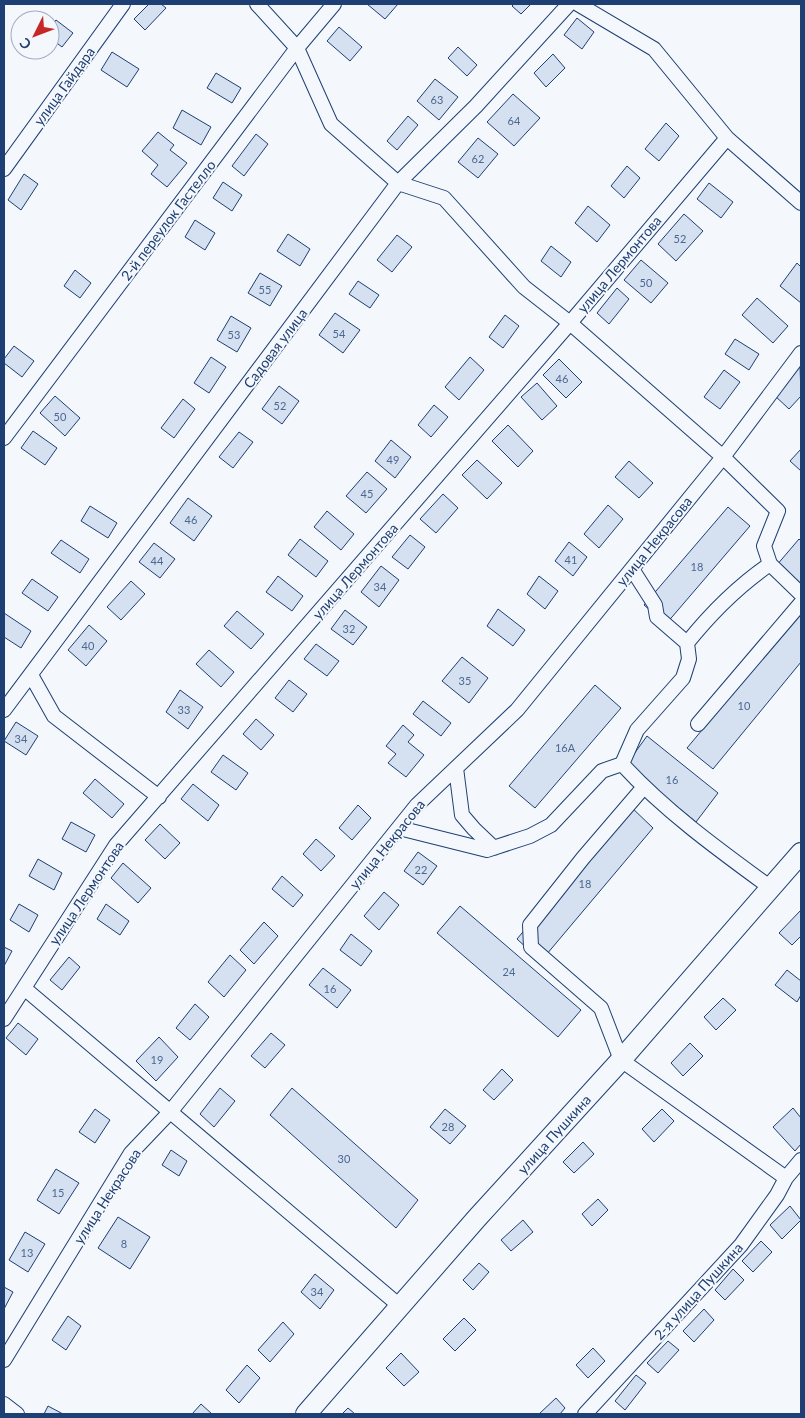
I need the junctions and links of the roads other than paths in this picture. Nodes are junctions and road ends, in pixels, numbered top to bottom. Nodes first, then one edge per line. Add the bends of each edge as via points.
1 (123, 4) edge
2 (257, 4) edge
3 (334, 4) edge
4 (569, 4) edge
5 (578, 4) edge
6 (297, 48) junction
7 (727, 138) junction
8 (4, 169) edge
9 (398, 183) junction
10 (801, 203) edge
11 (570, 323) junction
12 (801, 353) edge
13 (4, 438) edge
14 (723, 457) junction
15 (770, 564) junction
16 (632, 569) junction
17 (801, 594) edge
18 (801, 603) edge
19 (687, 643) junction
20 (31, 675) junction
21 (4, 710) edge
22 (698, 724) dead end
23 (622, 764) junction
24 (456, 768) junction
25 (643, 788) junction
26 (159, 797) junction
27 (399, 828) junction
28 (494, 848) junction
29 (801, 853) edge
30 (770, 888) junction
31 (24, 988) junction
32 (4, 1019) edge
33 (621, 1060) junction
34 (171, 1111) junction
35 (801, 1160) edge
36 (786, 1178) junction
37 (401, 1307) junction
38 (4, 1360) edge
39 (4, 1404) edge
40 (17, 1414) edge
41 (306, 1414) edge
42 (585, 1414) edge

1 - 8 street, улица Гайдара
2 - 6 street
3 - 6 street, 2-й переулок Гастелло
4 - 9 street, Садовая улица via 476,106
5 - 7 street via 654,49
6 - 9 street via 331,124
6 - 13 street, 2-й переулок Гастелло
7 - 10 street
7 - 11 street, улица Лермонтова
9 - 11 street via 444,198 524,287
9 - 20 street, Садовая улица
11 - 14 street
11 - 26 street, улица Лермонтова
12 - 14 street, улица Некрасова
14 - 15 street via 778,511 764,546
14 - 16 street, улица Некрасова
15 - 17 street
15 - 19 street via 752,576 708,617
16 - 19 street via 655,605 656,617
16 - 24 street, улица Некрасова via 518,710
18 - 22 street
19 - 23 street via 689,659 683,678 637,730
20 - 21 street, Садовая улица
20 - 26 street via 54,716
23 - 25 street
23 - 28 street via 602,770 551,826
24 - 27 street, улица Некрасова via 417,804
24 - 28 street via 462,815
25 - 30 street
25 - 33 street via 530,925 531,947 601,1008
26 - 31 street, улица Лермонтова via 116,845
27 - 28 street via 487,850
27 - 34 street, улица Некрасова
29 - 30 main road, улица Пушкина
30 - 33 main road, улица Пушкина
31 - 32 street, улица Лермонтова
31 - 34 street
33 - 36 street
33 - 37 main road, улица Пушкина
34 - 37 street
34 - 38 street, улица Некрасова via 132,1153
35 - 36 street, 2-я улица Пушкина
36 - 42 street, 2-я улица Пушкина via 741,1245
37 - 41 main road, улица Пушкина
39 - 40 street

